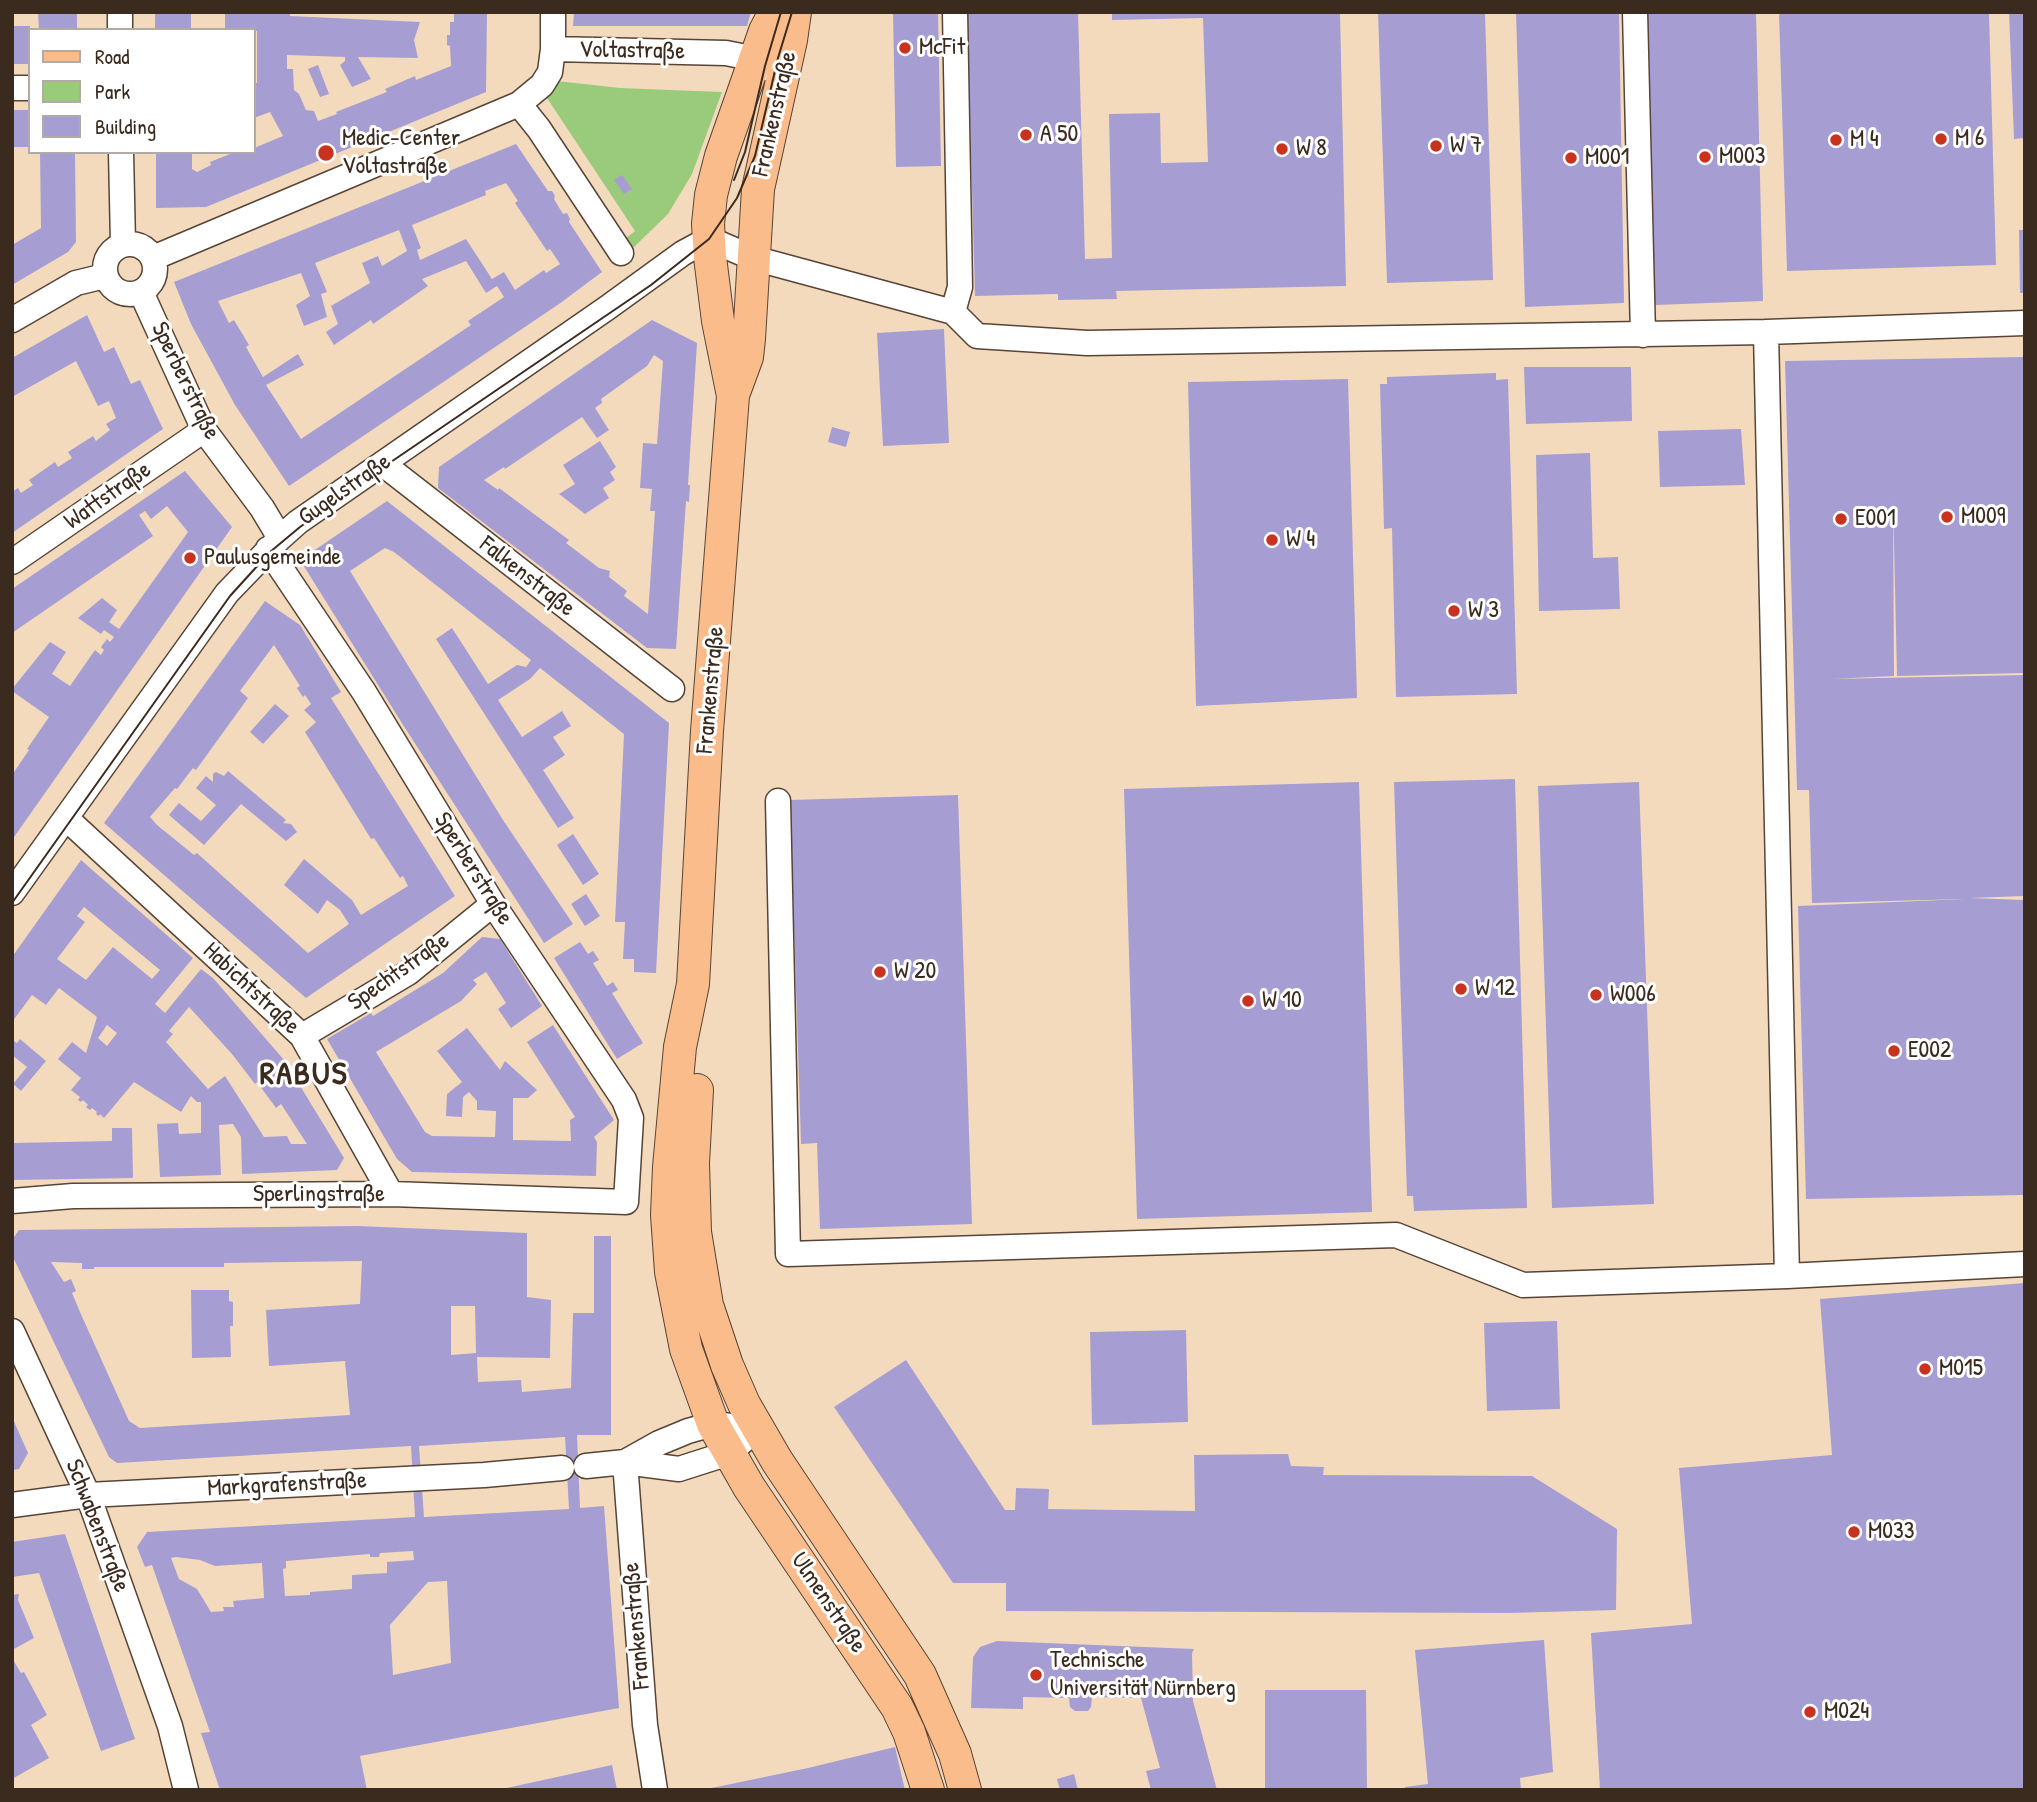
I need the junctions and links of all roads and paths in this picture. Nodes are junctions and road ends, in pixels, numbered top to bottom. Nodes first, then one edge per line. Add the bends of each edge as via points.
1 (553, 12) edge
2 (775, 12) edge
3 (795, 12) edge
4 (955, 12) edge
5 (1635, 12) edge
6 (553, 49) junction
7 (756, 60) junction
8 (781, 79) junction
9 (519, 104) junction
10 (121, 154) edge
11 (709, 239) junction
12 (123, 244) junction
13 (621, 253) dead end
14 (153, 258) junction
15 (753, 258) junction
16 (105, 276) junction
17 (141, 292) junction
18 (953, 312) junction
19 (12, 320) edge
20 (2025, 323) edge
21 (1766, 332) junction
22 (1643, 335) junction
23 (733, 396) junction
24 (204, 430) junction
25 (383, 464) junction
26 (274, 543) junction
27 (12, 562) edge
28 (672, 689) dead end
29 (778, 801) dead end
30 (67, 819) junction
31 (12, 893) edge
32 (493, 904) junction
33 (693, 984) junction
34 (302, 1036) junction
35 (391, 1194) junction
36 (12, 1201) edge
37 (626, 1202) joint
38 (2025, 1264) edge
39 (1787, 1276) junction
40 (12, 1331) edge
41 (713, 1424) junction
42 (757, 1429) junction
43 (729, 1453) junction
44 (625, 1462) junction
45 (88, 1495) junction
46 (12, 1505) edge
47 (186, 1790) edge
48 (655, 1790) edge
49 (928, 1790) edge
50 (965, 1790) edge

1 - 6 street
2 - 7 main road, Frankenstraße
3 - 8 main road, Frankenstraße
4 - 18 street via 960,287
5 - 22 street
6 - 7 street, Voltastraße via 726,53
6 - 9 street, Voltastraße via 550,72 542,85
7 - 8 street
7 - 11 main road, Frankenstraße via 717,170
8 - 15 main road, Frankenstraße via 758,189
9 - 13 street
9 - 14 street, Voltastraße
10 - 12 street
11 - 15 street
11 - 23 main road, Frankenstraße
11 - 25 street, Gugelstraße via 682,253
12 - 14 street via 144,248
12 - 16 street via 104,262
14 - 17 street via 156,272
15 - 18 street
15 - 23 main road, Frankenstraße via 747,357
16 - 17 street via 113,289 123,294
16 - 19 street via 76,283
17 - 24 street, Sperberstraße
18 - 22 street via 978,336 1087,343
20 - 21 street
21 - 22 street
21 - 39 street
23 - 33 main road, Frankenstraße
24 - 26 street, Sperberstraße via 262,508
24 - 27 street, Wattstraße
25 - 26 street, Gugelstraße
25 - 28 street, Falkenstraße
26 - 30 street, Gugelstraße via 227,593
26 - 32 street, Sperberstraße
29 - 39 street via 788,1254 1396,1236 1523,1285
30 - 31 street, Gugelstraße
30 - 34 street, Habichtstraße
32 - 34 street, Spechtstraße via 408,973
32 - 37 street, Sperberstraße via 624,1100 631,1118
33 - 41 main road, Frankenstraße via 679,1058 668,1233 681,1330
33 - 42 main road, Frankenstraße via 699,1046 693,1163 697,1247 718,1342
34 - 35 street, Habichtstraße
35 - 36 street, Sperlingstraße via 73,1196
35 - 37 street, Sperlingstraße
38 - 39 street
40 - 45 street, Schwabenstraße
41 - 42 street, Markgrafenstraße
41 - 43 main road, Ulmenstraße
41 - 44 street, Markgrafenstraße via 676,1436
42 - 43 street, Markgrafenstraße
42 - 50 main road, Ulmenstraße via 920,1675
43 - 44 street, Markgrafenstraße via 679,1469
43 - 49 main road, Ulmenstraße via 897,1707
44 - 45 street, Markgrafenstraße via 484,1475
44 - 48 street, Frankenstraße via 645,1725
45 - 46 street, Markgrafenstraße
45 - 47 street, Schwabenstraße via 170,1726

